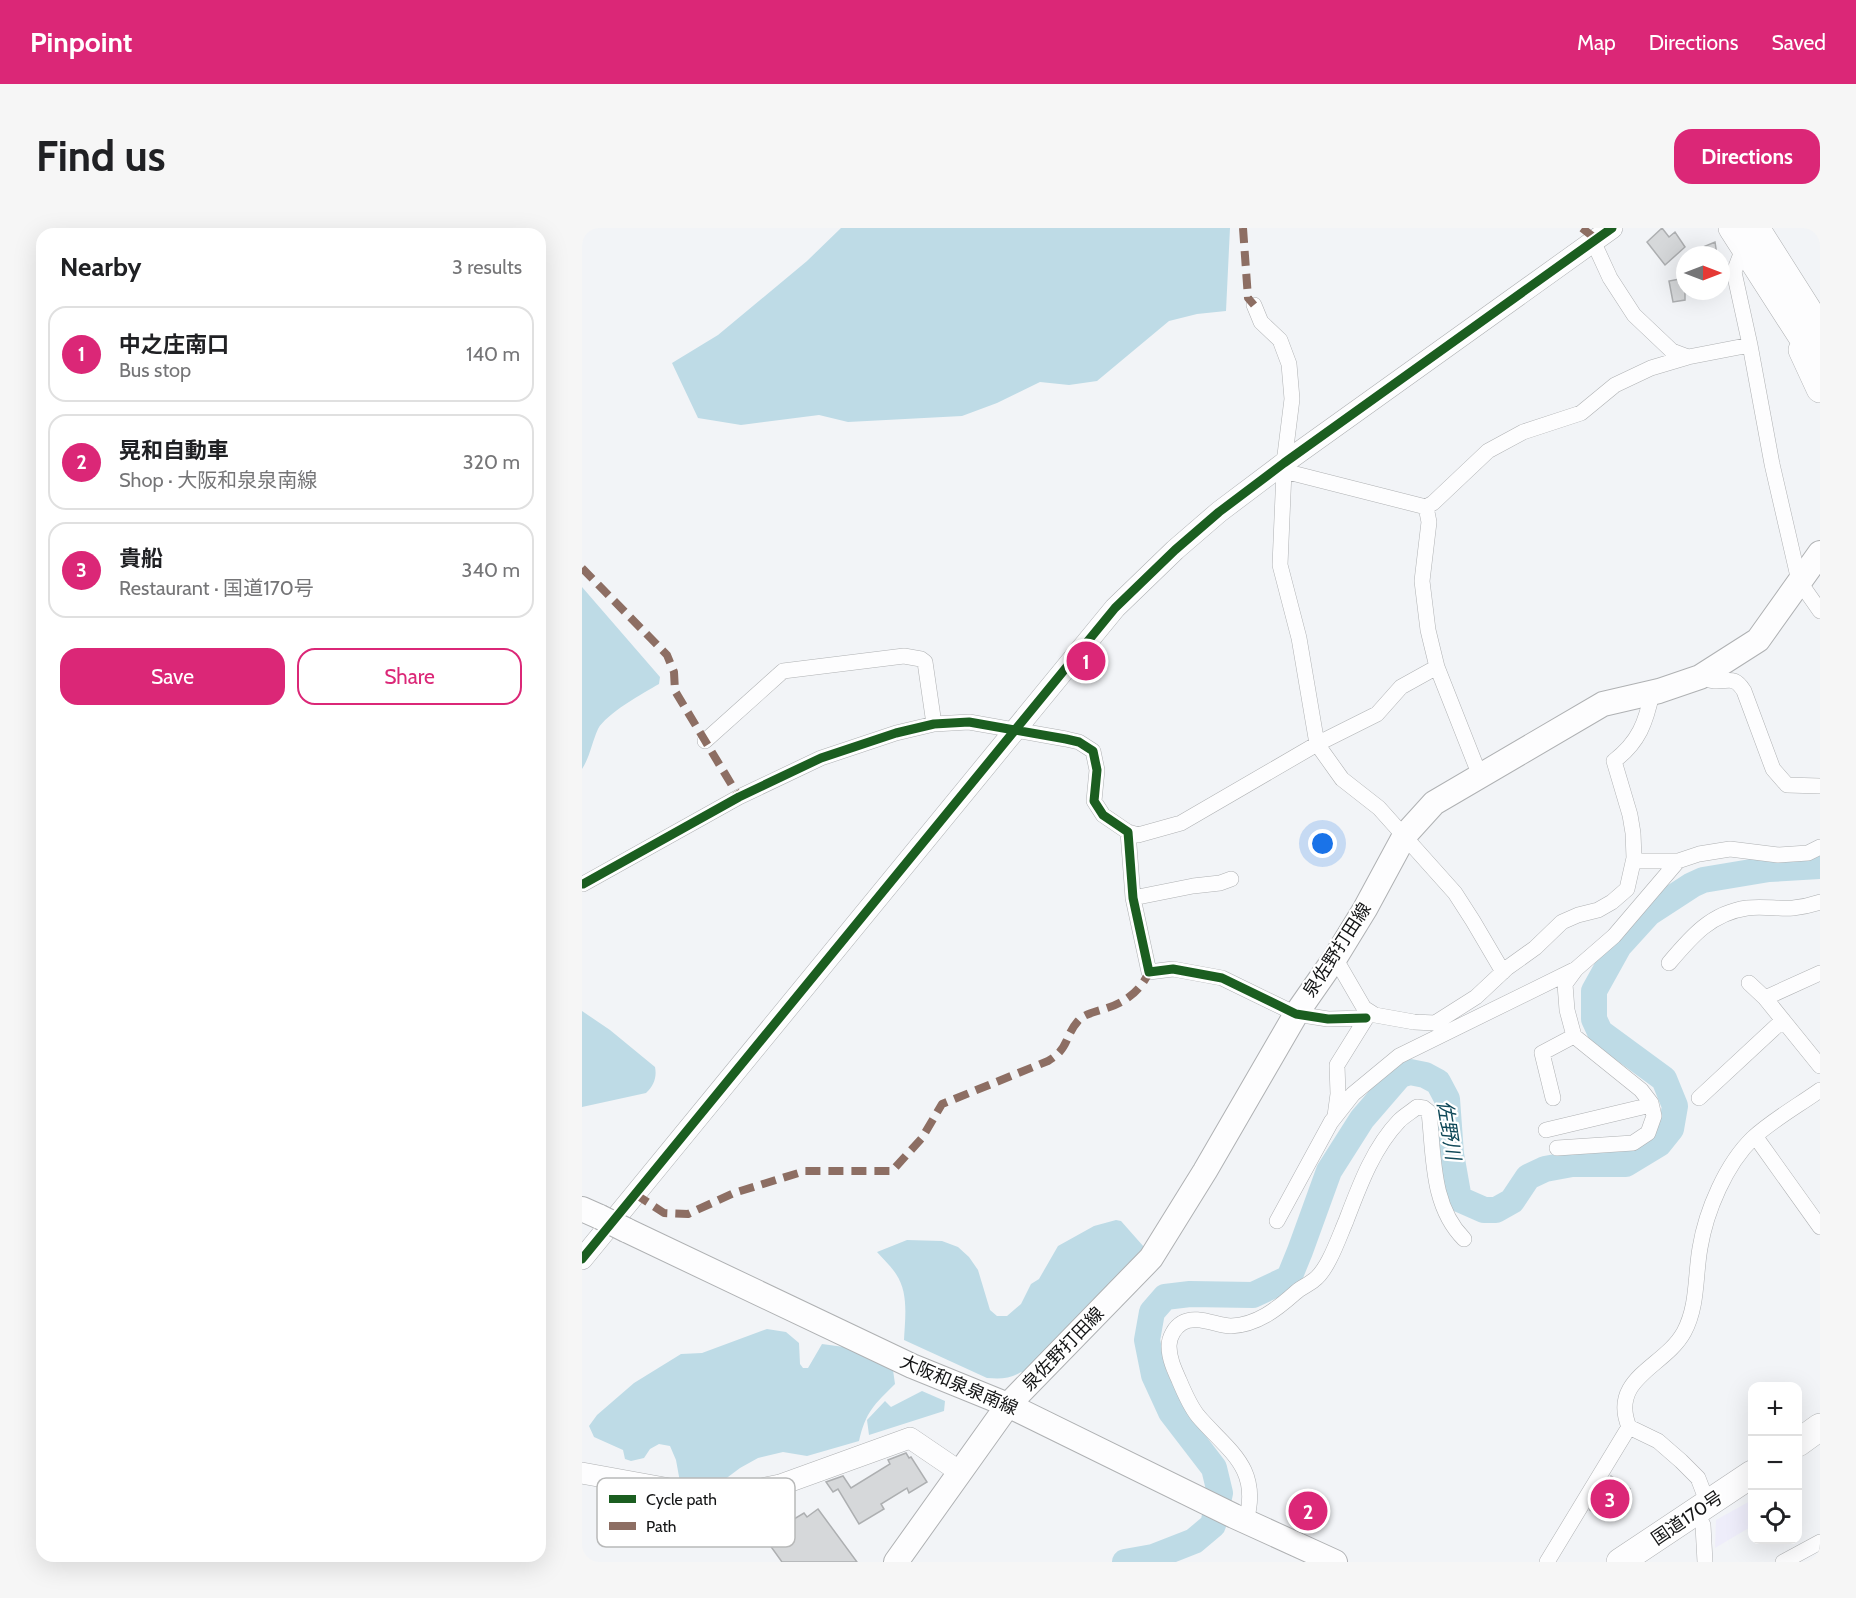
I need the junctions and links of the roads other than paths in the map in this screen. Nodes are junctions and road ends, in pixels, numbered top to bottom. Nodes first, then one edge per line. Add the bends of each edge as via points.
1 (1612, 228) edge
2 (1744, 234) edge
3 (1593, 241) junction
4 (1786, 293) junction
5 (1254, 305) dead end
6 (1820, 317) edge
7 (1820, 329) edge
8 (1750, 345) junction
9 (1688, 357) junction
10 (1820, 365) edge
11 (1820, 389) edge
12 (1283, 467) junction
13 (1426, 507) junction
14 (1820, 553) edge
15 (1798, 581) junction
16 (1820, 611) edge
17 (1437, 667) junction
18 (1700, 677) junction
19 (1652, 693) junction
20 (934, 724) junction
21 (1017, 729) junction
22 (705, 741) dead end
23 (1317, 744) junction
24 (1480, 776) junction
25 (1820, 786) edge
26 (1128, 832) junction
27 (1405, 835) junction
28 (1820, 847) edge
29 (1634, 861) junction
30 (1678, 861) junction
31 (1231, 879) dead end
32 (583, 884) edge
33 (1133, 898) junction
34 (1820, 902) edge
35 (1335, 958) junction
36 (1669, 963) dead end
37 (1576, 969) junction
38 (1503, 972) junction
39 (1820, 973) edge
40 (1749, 983) dead end
41 (1765, 998) junction
42 (1296, 1014) junction
43 (1368, 1015) junction
44 (1783, 1020) junction
45 (1437, 1029) junction
46 (1575, 1036) junction
47 (1820, 1066) edge
48 (1820, 1090) edge
49 (1553, 1098) dead end
50 (1699, 1098) dead end
51 (1651, 1105) junction
52 (1335, 1116) junction
53 (1583, 1121) junction
54 (1546, 1130) dead end
55 (1755, 1136) junction
56 (1589, 1146) junction
57 (1557, 1148) dead end
58 (591, 1213) edge
59 (1277, 1221) dead end
60 (1820, 1227) edge
61 (1464, 1239) dead end
62 (582, 1259) edge
63 (1008, 1405) junction
64 (1629, 1427) junction
65 (1820, 1428) edge
66 (1802, 1440) edge
67 (960, 1472) junction
68 (582, 1473) edge
69 (1748, 1477) edge
70 (611, 1478) edge
71 (795, 1480) edge
72 (1702, 1508) junction
73 (1240, 1518) junction
74 (1820, 1542) edge
75 (896, 1562) edge
76 (1335, 1562) edge
77 (1547, 1562) edge
78 (1620, 1562) edge
79 (1706, 1562) edge
80 (1783, 1562) edge

1 - 3 street
2 - 4 highway
2 - 8 street via 1734,272
3 - 9 street via 1610,278 1634,315 1672,351
3 - 12 street
4 - 6 highway
4 - 7 highway
4 - 10 highway
4 - 11 highway
5 - 12 street via 1261,322 1280,340 1288,364 1292,399
8 - 9 street
8 - 15 street
9 - 13 street via 1651,368 1615,385 1581,413 1523,432 1488,451
12 - 13 street
12 - 21 street via 1219,512 1115,608
12 - 23 street via 1280,565 1299,638
13 - 17 street via 1429,522 1422,581
14 - 15 main road, 泉佐野打田線
15 - 16 street
15 - 18 main road, 泉佐野打田線 via 1758,640
17 - 23 street via 1401,687 1377,714
17 - 24 street
18 - 19 main road, 泉佐野打田線
18 - 25 street via 1739,683 1773,769 1787,785
19 - 24 main road, 泉佐野打田線 via 1604,704
19 - 29 street via 1636,741 1614,761 1630,815
20 - 21 street via 969,722
20 - 22 street via 925,662 904,656 783,671
20 - 32 street via 821,759 739,797
21 - 26 street via 1078,742 1093,751 1097,770 1094,801 1103,815
21 - 62 street
23 - 26 street via 1181,823 1138,835
23 - 27 street via 1342,779
24 - 27 main road, 泉佐野打田線 via 1434,803
26 - 33 street
27 - 35 main road, 泉佐野打田線
27 - 38 street via 1455,893
28 - 30 street via 1808,853 1778,855 1730,849
29 - 30 street
29 - 38 street via 1627,889 1612,902 1562,922
30 - 37 street via 1614,936
31 - 33 street
33 - 42 street via 1149,972 1173,969 1222,978
34 - 36 street via 1794,908 1731,912 1698,930
35 - 42 main road, 泉佐野打田線
35 - 43 street
37 - 45 street
37 - 46 street via 1565,984
38 - 45 street
39 - 41 street
40 - 41 street
41 - 44 street
42 - 43 street via 1328,1019
42 - 63 main road, 泉佐野打田線 via 1151,1258
43 - 45 street
43 - 52 street via 1337,1065
44 - 47 street
44 - 50 street
45 - 52 street via 1353,1094
46 - 49 street via 1542,1053
46 - 51 street via 1641,1090
48 - 55 street
51 - 53 street
51 - 56 street via 1654,1116 1648,1133 1641,1138 1633,1143
52 - 59 street
53 - 54 street
53 - 56 street
55 - 60 street
55 - 64 street via 1716,1192 1700,1246 1692,1313 1683,1334 1670,1351 1632,1383 1626,1398
56 - 57 street
58 - 63 main road, 大阪和泉泉南線, bridge via 912,1366
61 - 73 street via 1443,1208 1437,1187 1429,1112 1417,1107 1399,1121 1366,1171 1335,1249 1317,1279 1256,1320 1230,1326 1193,1320 1183,1322 1173,1332 1169,1343 1171,1361 1186,1396 1197,1415 1238,1457 1246,1474 1250,1495
63 - 67 main road, 泉佐野打田線
63 - 73 main road, 大阪和泉泉南線
64 - 72 street via 1658,1441 1698,1478
64 - 77 street
65 - 66 highway
67 - 71 street via 910,1438
67 - 75 main road, 泉佐野打田線
68 - 70 street
69 - 72 highway, 国道170号
72 - 78 highway, 国道170号
72 - 79 street
73 - 76 main road, 大阪和泉泉南線
74 - 80 street

